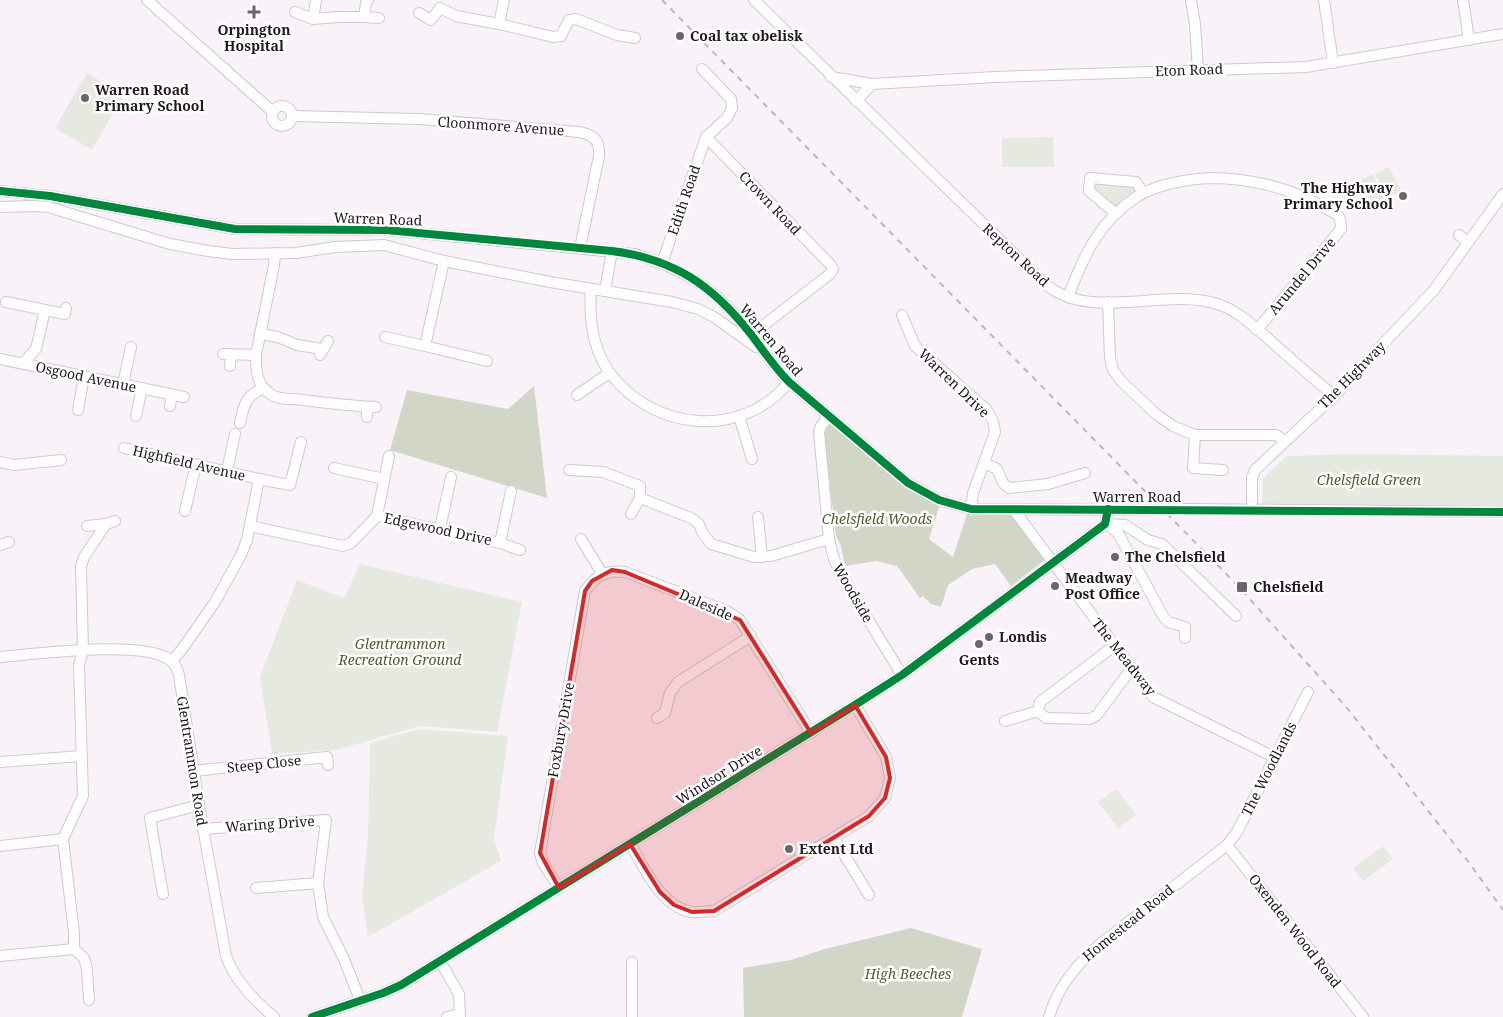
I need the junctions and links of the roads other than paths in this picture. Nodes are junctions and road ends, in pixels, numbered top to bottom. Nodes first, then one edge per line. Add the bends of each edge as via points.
1 (147, 0) edge
2 (316, 0) edge
3 (368, 0) edge
4 (504, 0) edge
5 (1191, 0) edge
6 (1324, 0) edge
7 (1463, 0) edge
8 (759, 2) edge
9 (295, 12) dead end
10 (418, 13) dead end
11 (364, 17) junction
12 (378, 18) dead end
13 (313, 19) junction
14 (499, 24) junction
15 (1503, 34) edge
16 (635, 38) dead end
17 (1468, 40) junction
18 (1333, 63) junction
19 (702, 69) dead end
20 (1198, 70) junction
21 (832, 77) junction
22 (872, 84) junction
23 (856, 101) junction
24 (273, 112) junction
25 (292, 116) junction
26 (706, 137) junction
27 (0, 191) edge
28 (1143, 193) junction
29 (1503, 194) edge
30 (0, 207) edge
31 (1115, 213) junction
32 (1459, 235) dead end
33 (1468, 242) junction
34 (580, 248) junction
35 (612, 251) junction
36 (274, 253) junction
37 (444, 261) junction
38 (662, 263) junction
39 (591, 289) junction
40 (605, 291) junction
41 (1068, 297) junction
42 (6, 302) dead end
43 (1108, 302) junction
44 (66, 308) dead end
45 (44, 310) junction
46 (902, 314) dead end
47 (1257, 330) junction
48 (260, 334) junction
49 (752, 335) junction
50 (385, 338) dead end
51 (425, 346) junction
52 (323, 349) dead end
53 (127, 351) dead end
54 (763, 352) junction
55 (256, 355) junction
56 (0, 358) edge
57 (228, 358) dead end
58 (486, 361) dead end
59 (23, 363) junction
60 (609, 372) junction
61 (84, 376) junction
62 (789, 382) junction
63 (123, 384) junction
64 (142, 388) junction
65 (263, 388) junction
66 (172, 395) junction
67 (577, 396) dead end
68 (1334, 396) junction
69 (184, 397) dead end
70 (170, 406) dead end
71 (78, 410) dead end
72 (370, 410) dead end
73 (136, 416) dead end
74 (738, 416) junction
75 (829, 416) junction
76 (240, 423) dead end
77 (235, 434) dead end
78 (1195, 435) junction
79 (1285, 440) junction
80 (301, 442) dead end
81 (124, 448) dead end
82 (389, 456) dead end
83 (752, 459) dead end
84 (61, 460) dead end
85 (0, 462) edge
86 (984, 463) junction
87 (196, 464) junction
88 (334, 468) dead end
89 (227, 470) junction
90 (1223, 470) dead end
91 (573, 473) dead end
92 (1085, 473) dead end
93 (451, 477) dead end
94 (259, 479) junction
95 (384, 479) junction
96 (511, 491) dead end
97 (640, 498) junction
98 (971, 509) junction
99 (1014, 510) junction
100 (1108, 510) junction
101 (1252, 510) junction
102 (186, 511) dead end
103 (1503, 512) edge
104 (631, 514) dead end
105 (377, 516) junction
106 (758, 516) dead end
107 (1105, 524) junction
108 (87, 526) dead end
109 (250, 526) junction
110 (440, 529) junction
111 (581, 539) dead end
112 (829, 539) junction
113 (500, 543) junction
114 (520, 550) dead end
115 (762, 557) junction
116 (1053, 562) junction
117 (603, 574) junction
118 (1236, 616) dead end
119 (752, 636) junction
120 (1185, 638) dead end
121 (1114, 646) junction
122 (83, 650) junction
123 (0, 657) edge
124 (172, 661) junction
125 (1131, 669) junction
126 (902, 675) junction
127 (1308, 692) dead end
128 (855, 705) junction
129 (1038, 711) junction
130 (658, 718) dead end
131 (1005, 721) dead end
132 (811, 732) junction
133 (82, 756) junction
134 (1274, 757) junction
135 (0, 762) edge
136 (328, 764) dead end
137 (194, 771) junction
138 (199, 805) junction
139 (204, 829) junction
140 (834, 838) junction
141 (63, 839) junction
142 (630, 844) junction
143 (1226, 845) junction
144 (0, 846) edge
145 (318, 882) junction
146 (256, 888) dead end
147 (559, 888) junction
148 (163, 894) dead end
149 (869, 895) dead end
150 (74, 949) junction
151 (0, 956) edge
152 (440, 961) junction
153 (632, 962) dead end
154 (89, 1000) dead end
155 (360, 1000) junction
156 (460, 1015) edge
157 (274, 1017) edge
158 (312, 1017) edge
159 (447, 1017) edge
160 (632, 1017) edge
161 (1049, 1017) edge
162 (1363, 1017) edge

1 - 24 street, Cloonmore Avenue
2 - 13 street
3 - 11 street
4 - 14 street
5 - 20 street
6 - 18 street
7 - 17 street
8 - 21 street, Repton Road
9 - 13 street
10 - 14 street via 431,20 440,8 456,16
11 - 12 street
11 - 13 street
14 - 16 street via 553,37 561,36 566,23 576,18 617,35
15 - 17 street, Eton Road
17 - 18 street, Eton Road
18 - 20 street, Eton Road via 1306,67
19 - 26 street via 731,99 732,108 727,118
20 - 22 street, Eton Road
21 - 22 street, Eton Road
21 - 23 street, Repton Road
22 - 23 street
23 - 41 street, Repton Road via 1038,277
24 - 25 street, Cloonmore Avenue via 284,106
24 - 25 street, Cloonmore Avenue via 272,118 278,126 288,124
25 - 34 street, Cloonmore Avenue via 418,119 588,134 600,147
26 - 38 street, Edith Road
26 - 49 street, Crown Road via 833,269
27 - 34 street, Warren Road via 47,195 235,229 386,230
28 - 31 street, Arundel Drive
28 - 31 street via 1136,182 1090,178 1089,191
28 - 47 street, Arundel Drive via 1172,183 1211,178 1250,181 1313,201 1338,215 1341,229
29 - 33 street, The Highway
30 - 36 street, Warren Road via 48,207 170,244 208,251
31 - 41 street, Arundel Drive via 1094,239
32 - 33 street
33 - 68 street, The Highway via 1434,290
34 - 35 street, Warren Road
35 - 38 street, Warren Road
35 - 40 street
36 - 37 street, Warren Road via 384,246
36 - 48 street
37 - 39 street, Warren Road
37 - 51 street
38 - 49 street, Warren Road via 691,277 716,295
39 - 40 street, Warren Road
39 - 60 street via 592,329
40 - 54 street, Warren Road via 698,309
41 - 43 street, Repton Road via 1085,302
42 - 45 street
43 - 47 street, Repton Road via 1202,300 1219,304
43 - 78 street via 1113,370 1156,414 1173,426
44 - 45 street via 65,314
45 - 59 street via 36,349
46 - 86 street, Warren Drive via 915,346 987,410 995,432
47 - 68 street, Repton Road
48 - 52 street
48 - 55 street
49 - 54 street, Warren Road
50 - 51 street
51 - 58 street
53 - 63 street
54 - 62 street, Warren Road
55 - 57 street
55 - 65 street via 258,379
56 - 59 street, Osgood Avenue
59 - 61 street, Osgood Avenue
60 - 67 street
60 - 74 street via 630,395 652,410 697,421 718,421
61 - 63 street, Osgood Avenue
61 - 71 street
62 - 74 street via 761,407
62 - 75 street, Warren Road
63 - 64 street, Osgood Avenue
64 - 66 street, Osgood Avenue
64 - 73 street
65 - 72 street via 282,399
65 - 76 street via 246,400
66 - 69 street, Osgood Avenue
66 - 70 street
68 - 79 street, The Highway
74 - 83 street
75 - 98 street, Warren Road via 908,483 939,500
75 - 112 street, Woodside via 820,432
77 - 89 street
78 - 79 street via 1276,435
78 - 90 street via 1193,468
79 - 101 street, The Highway via 1254,470
80 - 94 street via 290,485
81 - 87 street, Highfield Avenue
82 - 95 street
84 - 85 street via 14,465
86 - 92 street via 996,469 1003,484 1009,488 1048,484
86 - 98 street, Warren Drive
87 - 89 street, Highfield Avenue
87 - 102 street
88 - 95 street
89 - 94 street, Highfield Avenue
91 - 97 street via 603,472 640,486
93 - 110 street
94 - 109 street, Highfield Avenue
95 - 105 street
96 - 113 street
97 - 104 street
97 - 115 street via 691,518 699,524 711,544
98 - 99 street, Warren Road
99 - 100 street, Warren Road
99 - 116 street, The Meadway
100 - 101 street, Warren Road, bridge
100 - 107 street
101 - 103 street, Warren Road
105 - 109 street, Edgewood Drive via 344,546
105 - 110 street, Edgewood Drive
106 - 115 street
107 - 116 street, Windsor Drive
107 - 118 street via 1125,525 1148,540 1162,544
107 - 120 street via 1118,533 1163,616 1168,622 1185,627
108 - 122 street via 110,523 84,557 81,566
109 - 124 street, Highfield Avenue via 241,555 215,602
110 - 113 street, Edgewood Drive
111 - 117 street
112 - 115 street
112 - 126 street, Woodside via 842,577
113 - 114 street, Edgewood Drive
116 - 121 street, The Meadway
116 - 126 street, Windsor Drive
117 - 119 street, Daleside via 612,570 625,572 727,611 740,620
117 - 147 street, Foxbury Drive via 585,591 540,853
119 - 130 street via 678,682 670,693 664,713
119 - 132 street, Daleside
121 - 125 street, The Meadway
121 - 129 street via 1040,702
122 - 123 street
122 - 124 street via 140,651 158,654
122 - 133 street via 79,664
124 - 137 street, Glentrammon Road via 179,675
125 - 129 street via 1090,720 1046,718
125 - 134 street, The Meadway via 1153,697
126 - 128 street, Windsor Drive
127 - 134 street, The Woodlands
128 - 132 street, Windsor Drive
128 - 140 street via 886,757 890,778 885,798 869,816
129 - 131 street
132 - 142 street, Windsor Drive
133 - 135 street
133 - 141 street via 83,796
134 - 143 street, The Woodlands via 1238,832
136 - 137 street, Steep Close via 327,757
137 - 138 street, Glentrammon Road
138 - 139 street, Glentrammon Road
138 - 148 street via 150,818
139 - 145 street, Waring Drive via 326,820
139 - 157 street, Glentrammon Road via 227,960 249,994
140 - 142 street via 714,911 692,912 674,905 660,892
140 - 149 street
141 - 144 street
141 - 150 street
142 - 147 street, Windsor Drive
143 - 161 street, Homestead Road via 1079,962
143 - 162 street, Oxenden Wood Road
145 - 146 street
145 - 155 street, Waring Drive via 323,917
147 - 152 street, Windsor Drive
150 - 151 street
150 - 154 street via 84,958
152 - 155 street, Windsor Drive via 383,994
152 - 156 street via 459,994
153 - 160 street
155 - 158 street, Windsor Drive
156 - 159 street

